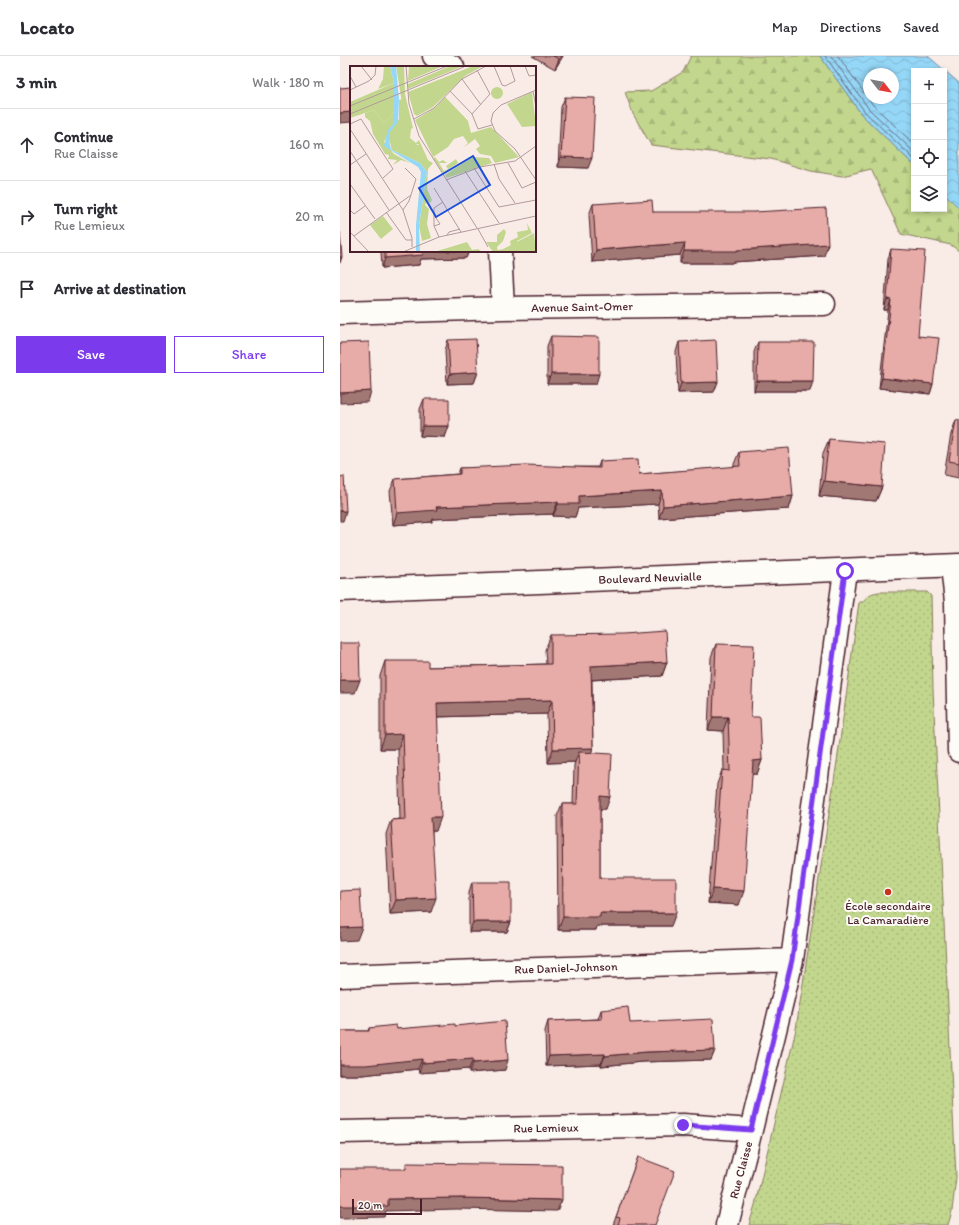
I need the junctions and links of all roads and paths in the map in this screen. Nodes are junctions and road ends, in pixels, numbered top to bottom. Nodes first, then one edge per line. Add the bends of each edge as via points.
1 (434, 56) edge
2 (451, 66) edge
3 (500, 252) edge
4 (824, 304) dead end
5 (502, 308) junction
6 (340, 313) edge
7 (955, 566) edge
8 (845, 571) junction
9 (340, 590) edge
10 (959, 751) edge
11 (792, 960) junction
12 (340, 976) edge
13 (751, 1130) junction
14 (340, 1132) edge
15 (726, 1225) edge

1 - 2 street
3 - 5 street
4 - 5 street, Avenue Saint-Omer
5 - 6 street, Avenue Saint-Omer
7 - 8 street, Boulevard Neuvialle
7 - 10 street
8 - 9 street, Boulevard Neuvialle
8 - 11 street, Rue Claisse
11 - 12 street, Rue Daniel-Johnson
11 - 13 street, Rue Claisse
13 - 14 street, Rue Lemieux via 683,1125
13 - 15 street, Rue Claisse

